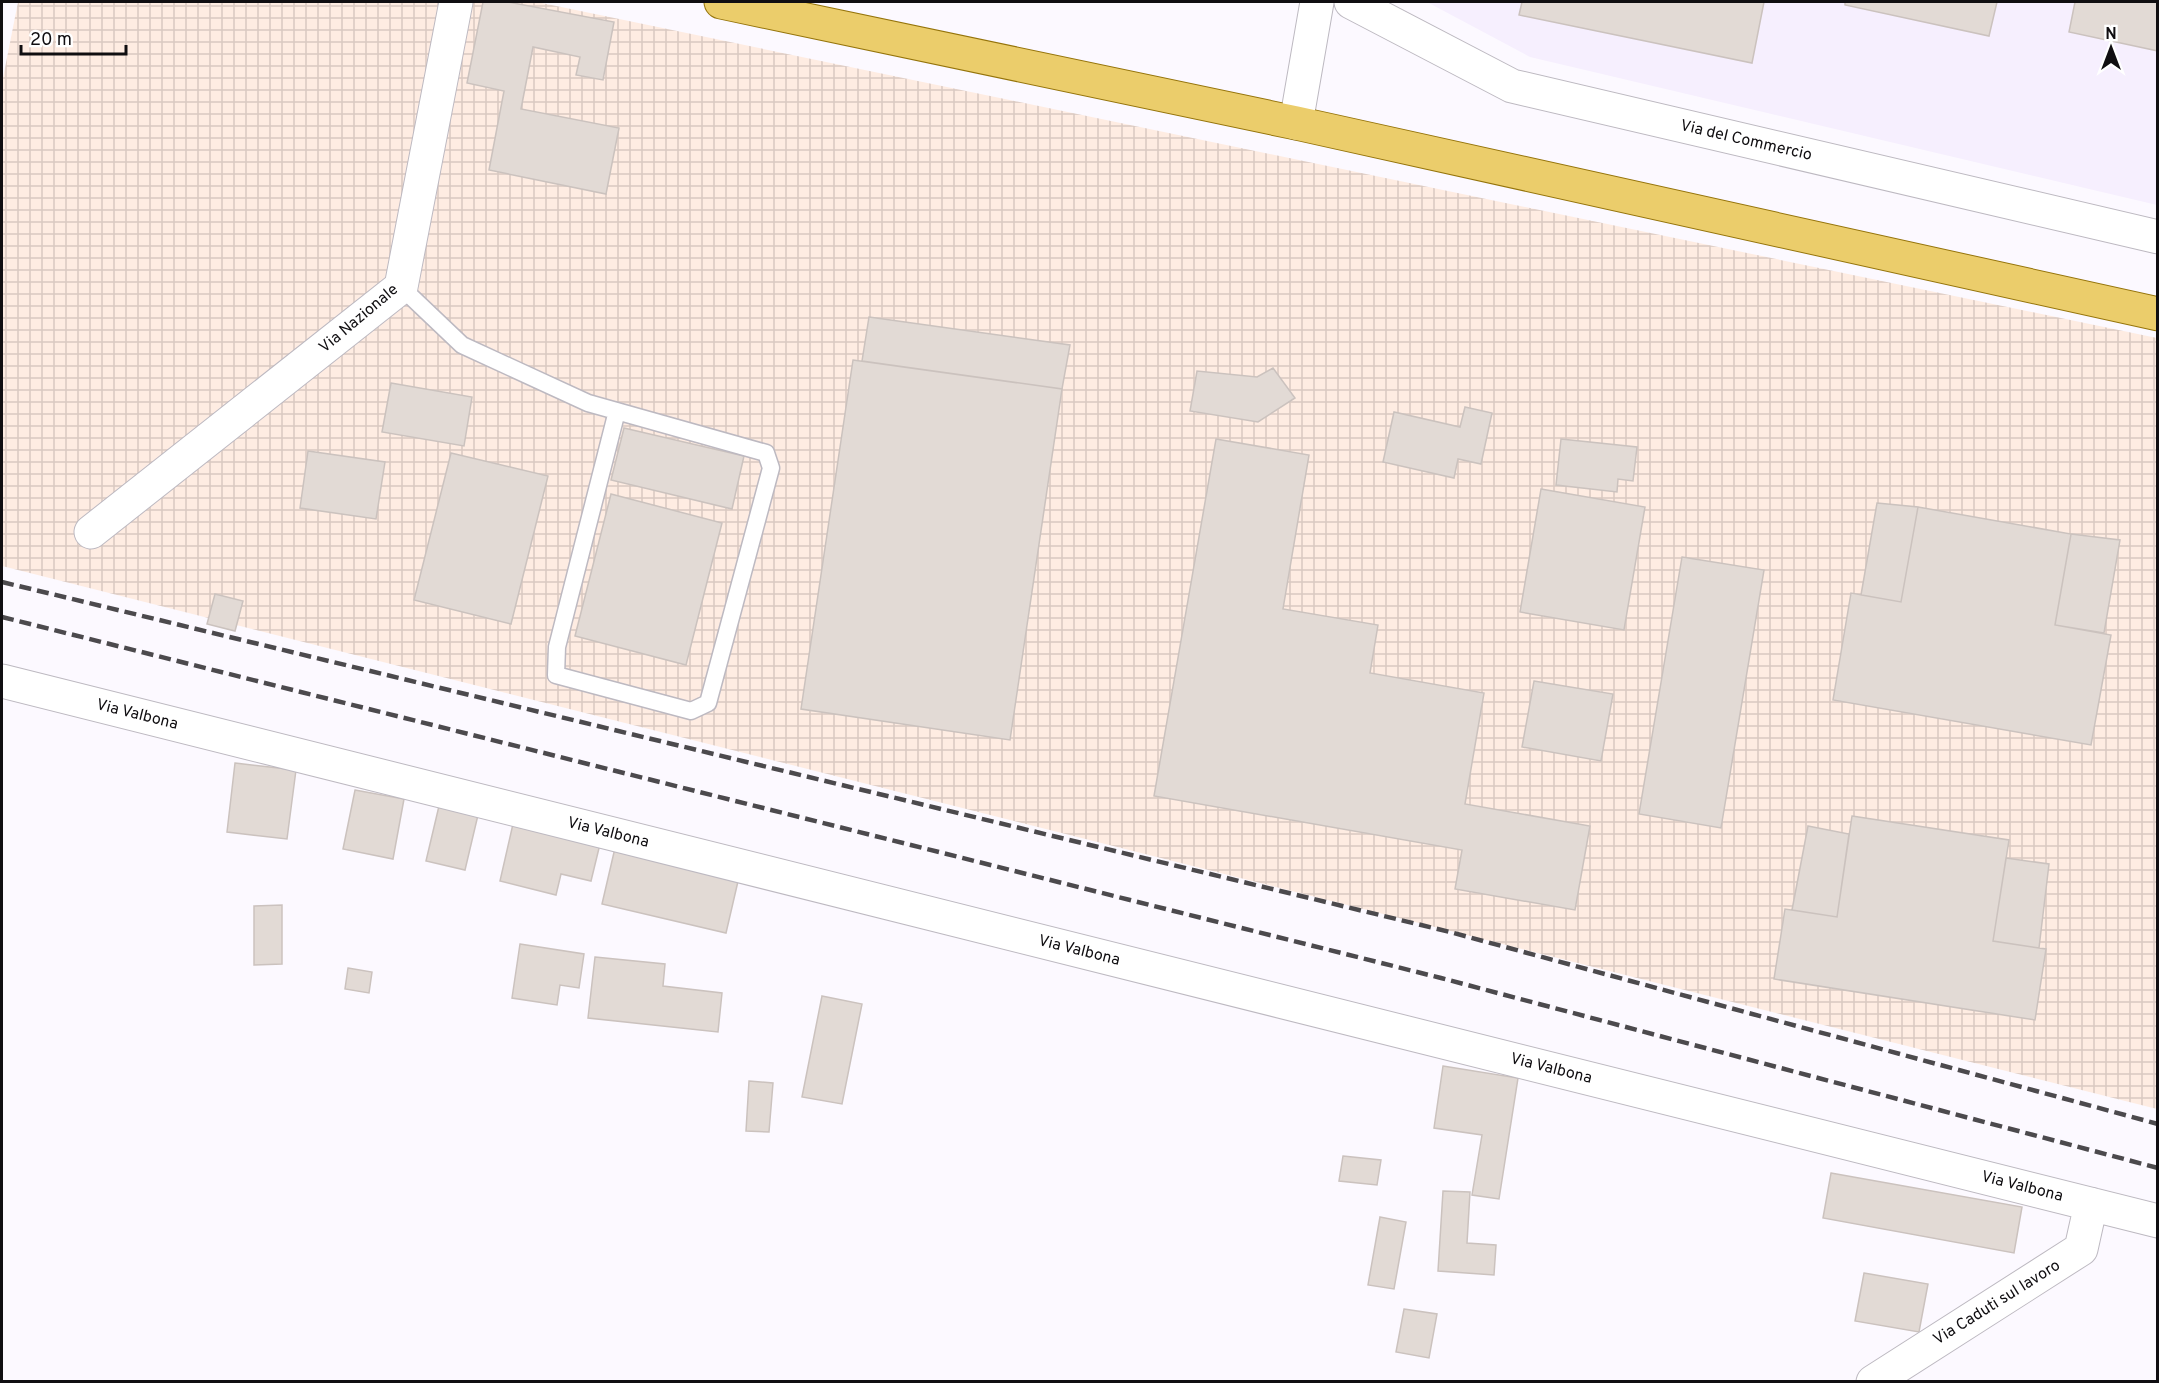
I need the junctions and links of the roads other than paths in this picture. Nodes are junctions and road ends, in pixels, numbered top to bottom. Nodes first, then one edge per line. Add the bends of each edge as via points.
1 (456, 2) edge
2 (721, 2) edge
3 (1317, 2) edge
4 (1351, 2) edge
5 (1296, 123) junction
6 (2157, 237) edge
7 (401, 287) junction
8 (2157, 314) edge
9 (617, 411) junction
10 (91, 532) dead end
11 (2, 681) edge
12 (2091, 1204) junction
13 (2157, 1221) edge
14 (1873, 1382) edge

1 - 7 street, Via Nazionale
2 - 5 main road
3 - 5 street
4 - 6 street, Via del Commercio via 1512,86
5 - 8 main road
7 - 9 lane via 462,345 588,403
7 - 10 street, Via Nazionale
9 - 9 lane via 766,453 771,468 708,703 691,711 556,675 557,647
11 - 12 street, Via Valbona
12 - 13 street, Via Valbona
12 - 14 street, Via Caduti sul lavoro via 2081,1249

